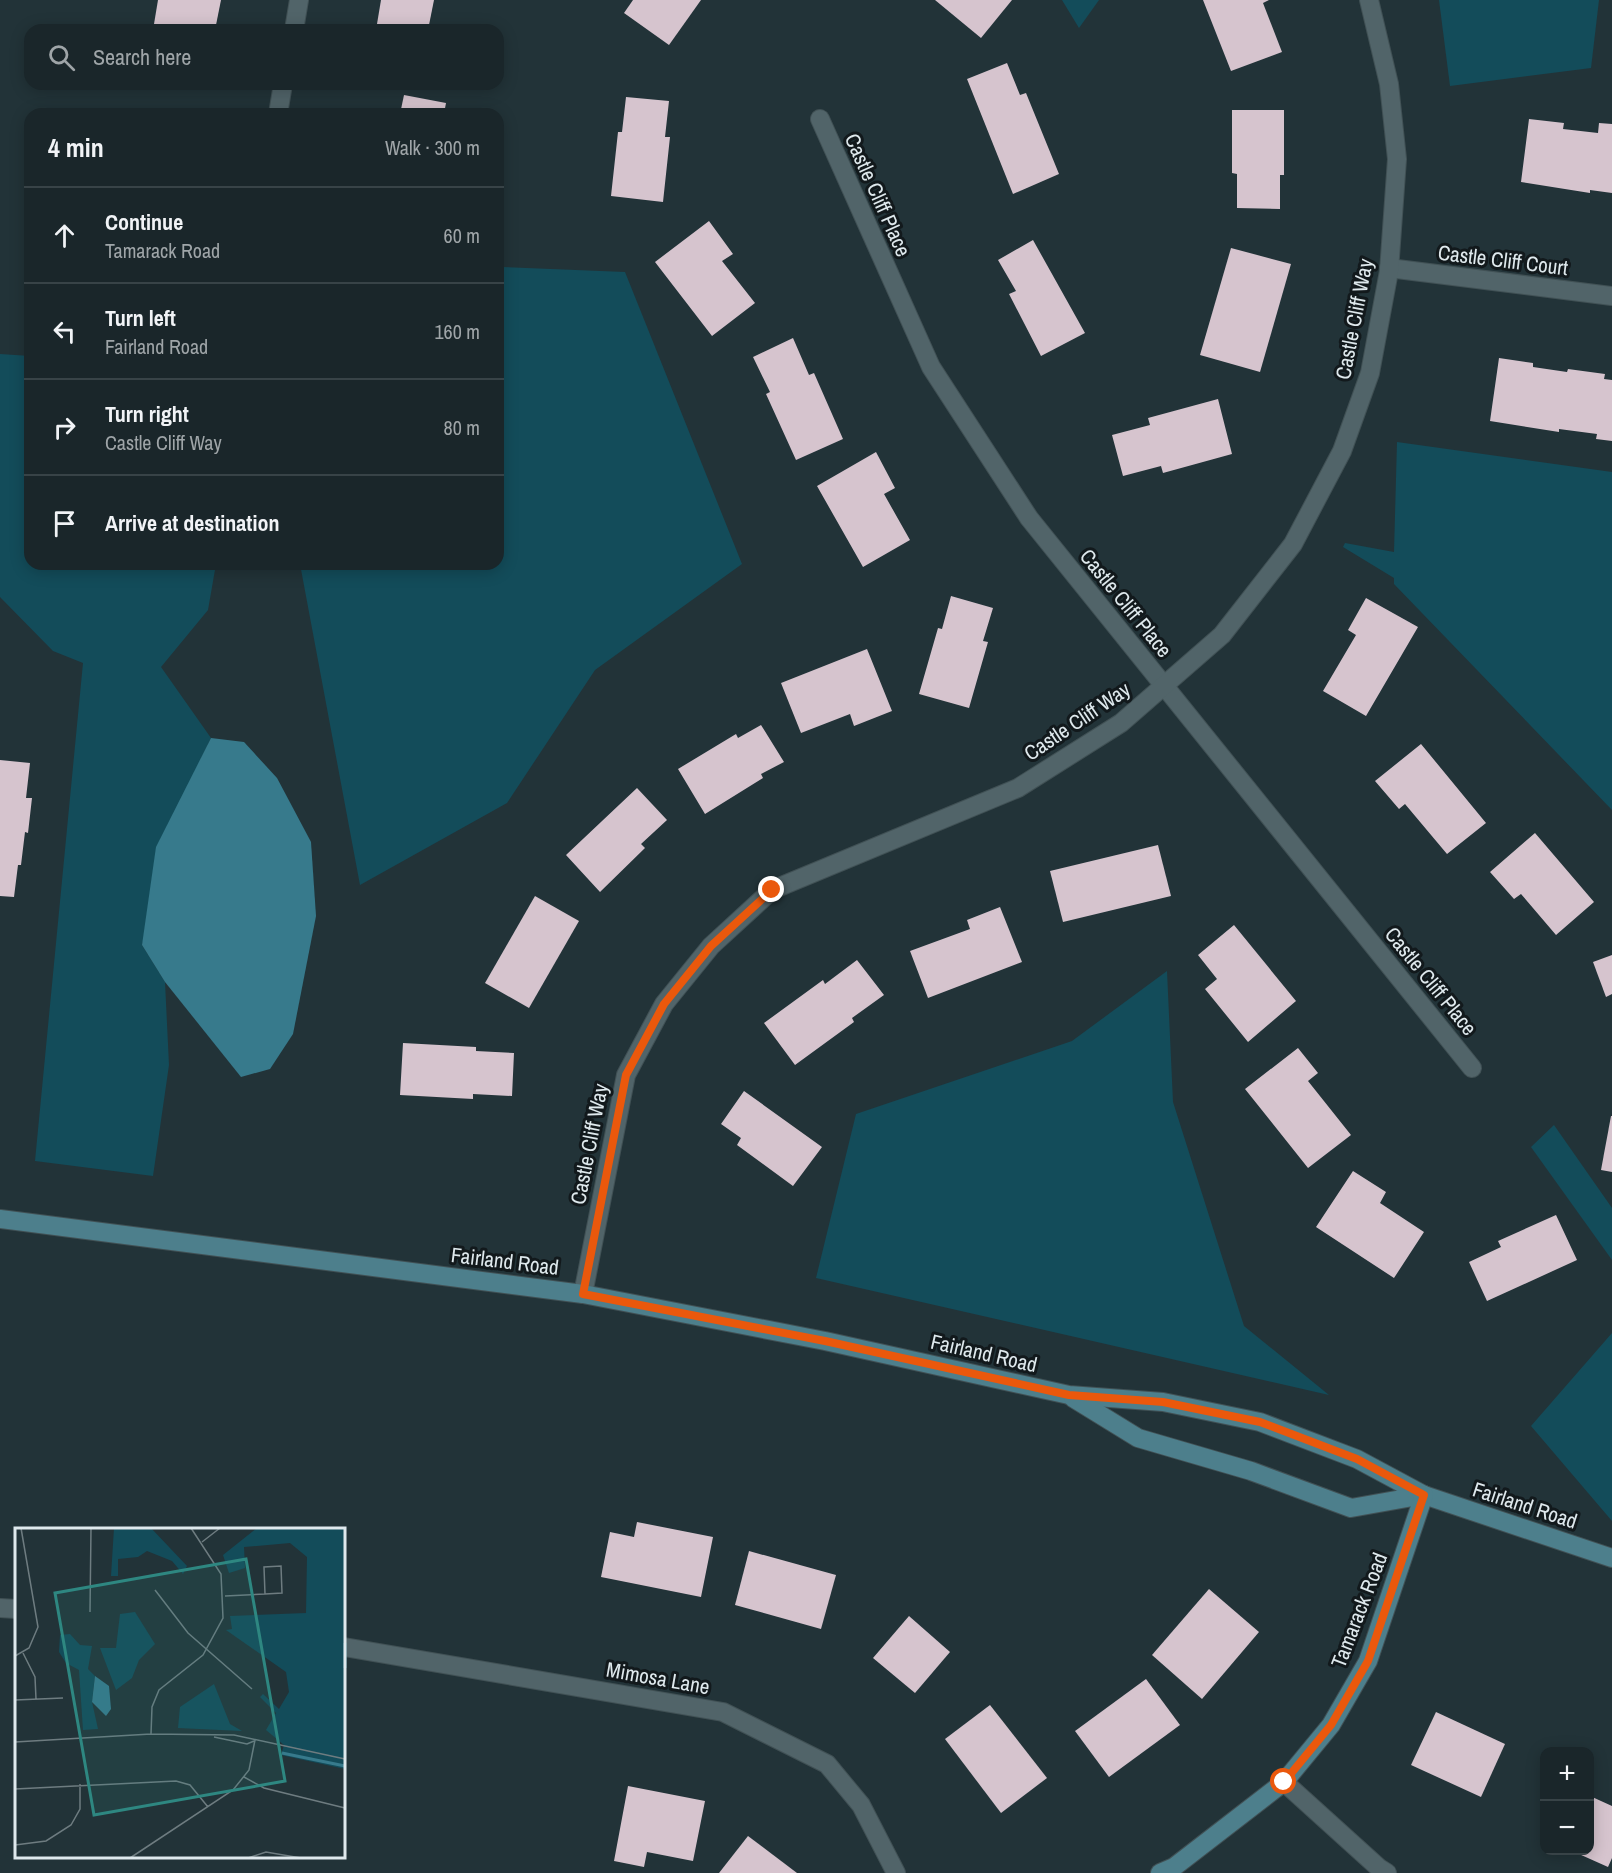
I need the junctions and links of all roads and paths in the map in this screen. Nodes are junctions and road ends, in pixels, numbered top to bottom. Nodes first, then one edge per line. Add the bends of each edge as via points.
1 (299, 0) edge
2 (1369, 0) edge
3 (295, 24) edge
4 (283, 90) edge
5 (279, 108) edge
6 (820, 119) dead end
7 (1389, 268) junction
8 (1612, 296) edge
9 (1164, 686) junction
10 (1472, 1068) dead end
11 (0, 1219) edge
12 (583, 1294) junction
13 (1069, 1395) junction
14 (1424, 1495) junction
15 (1612, 1558) edge
16 (0, 1608) edge
17 (15, 1609) edge
18 (345, 1647) edge
19 (1284, 1782) junction
20 (896, 1873) edge
21 (1160, 1873) edge
22 (1387, 1873) edge

1 - 3 street
2 - 7 street, Castle Cliff Way via 1389,84 1397,159
4 - 5 street
6 - 9 street, Castle Cliff Place via 931,367 1029,518
7 - 8 street, Castle Cliff Court
7 - 9 street, Castle Cliff Way via 1370,374 1342,451 1293,544 1222,635
9 - 10 street, Castle Cliff Place
9 - 12 street, Castle Cliff Way via 1121,723 1018,788 772,890 711,946 664,1004 626,1075
11 - 12 main road, Fairland Road
12 - 13 main road, Fairland Road via 825,1341
13 - 14 main road, Fairland Road via 1163,1402 1260,1422 1357,1459
13 - 14 main road, Fairland Road via 1138,1438 1251,1471 1351,1508
14 - 15 main road, Fairland Road
14 - 19 main road, Tamarack Road via 1368,1661 1331,1725
16 - 17 street
18 - 20 street, Mimosa Lane via 723,1712 828,1764 861,1805
19 - 21 main road, Tamarack Road via 1174,1867
19 - 22 street

